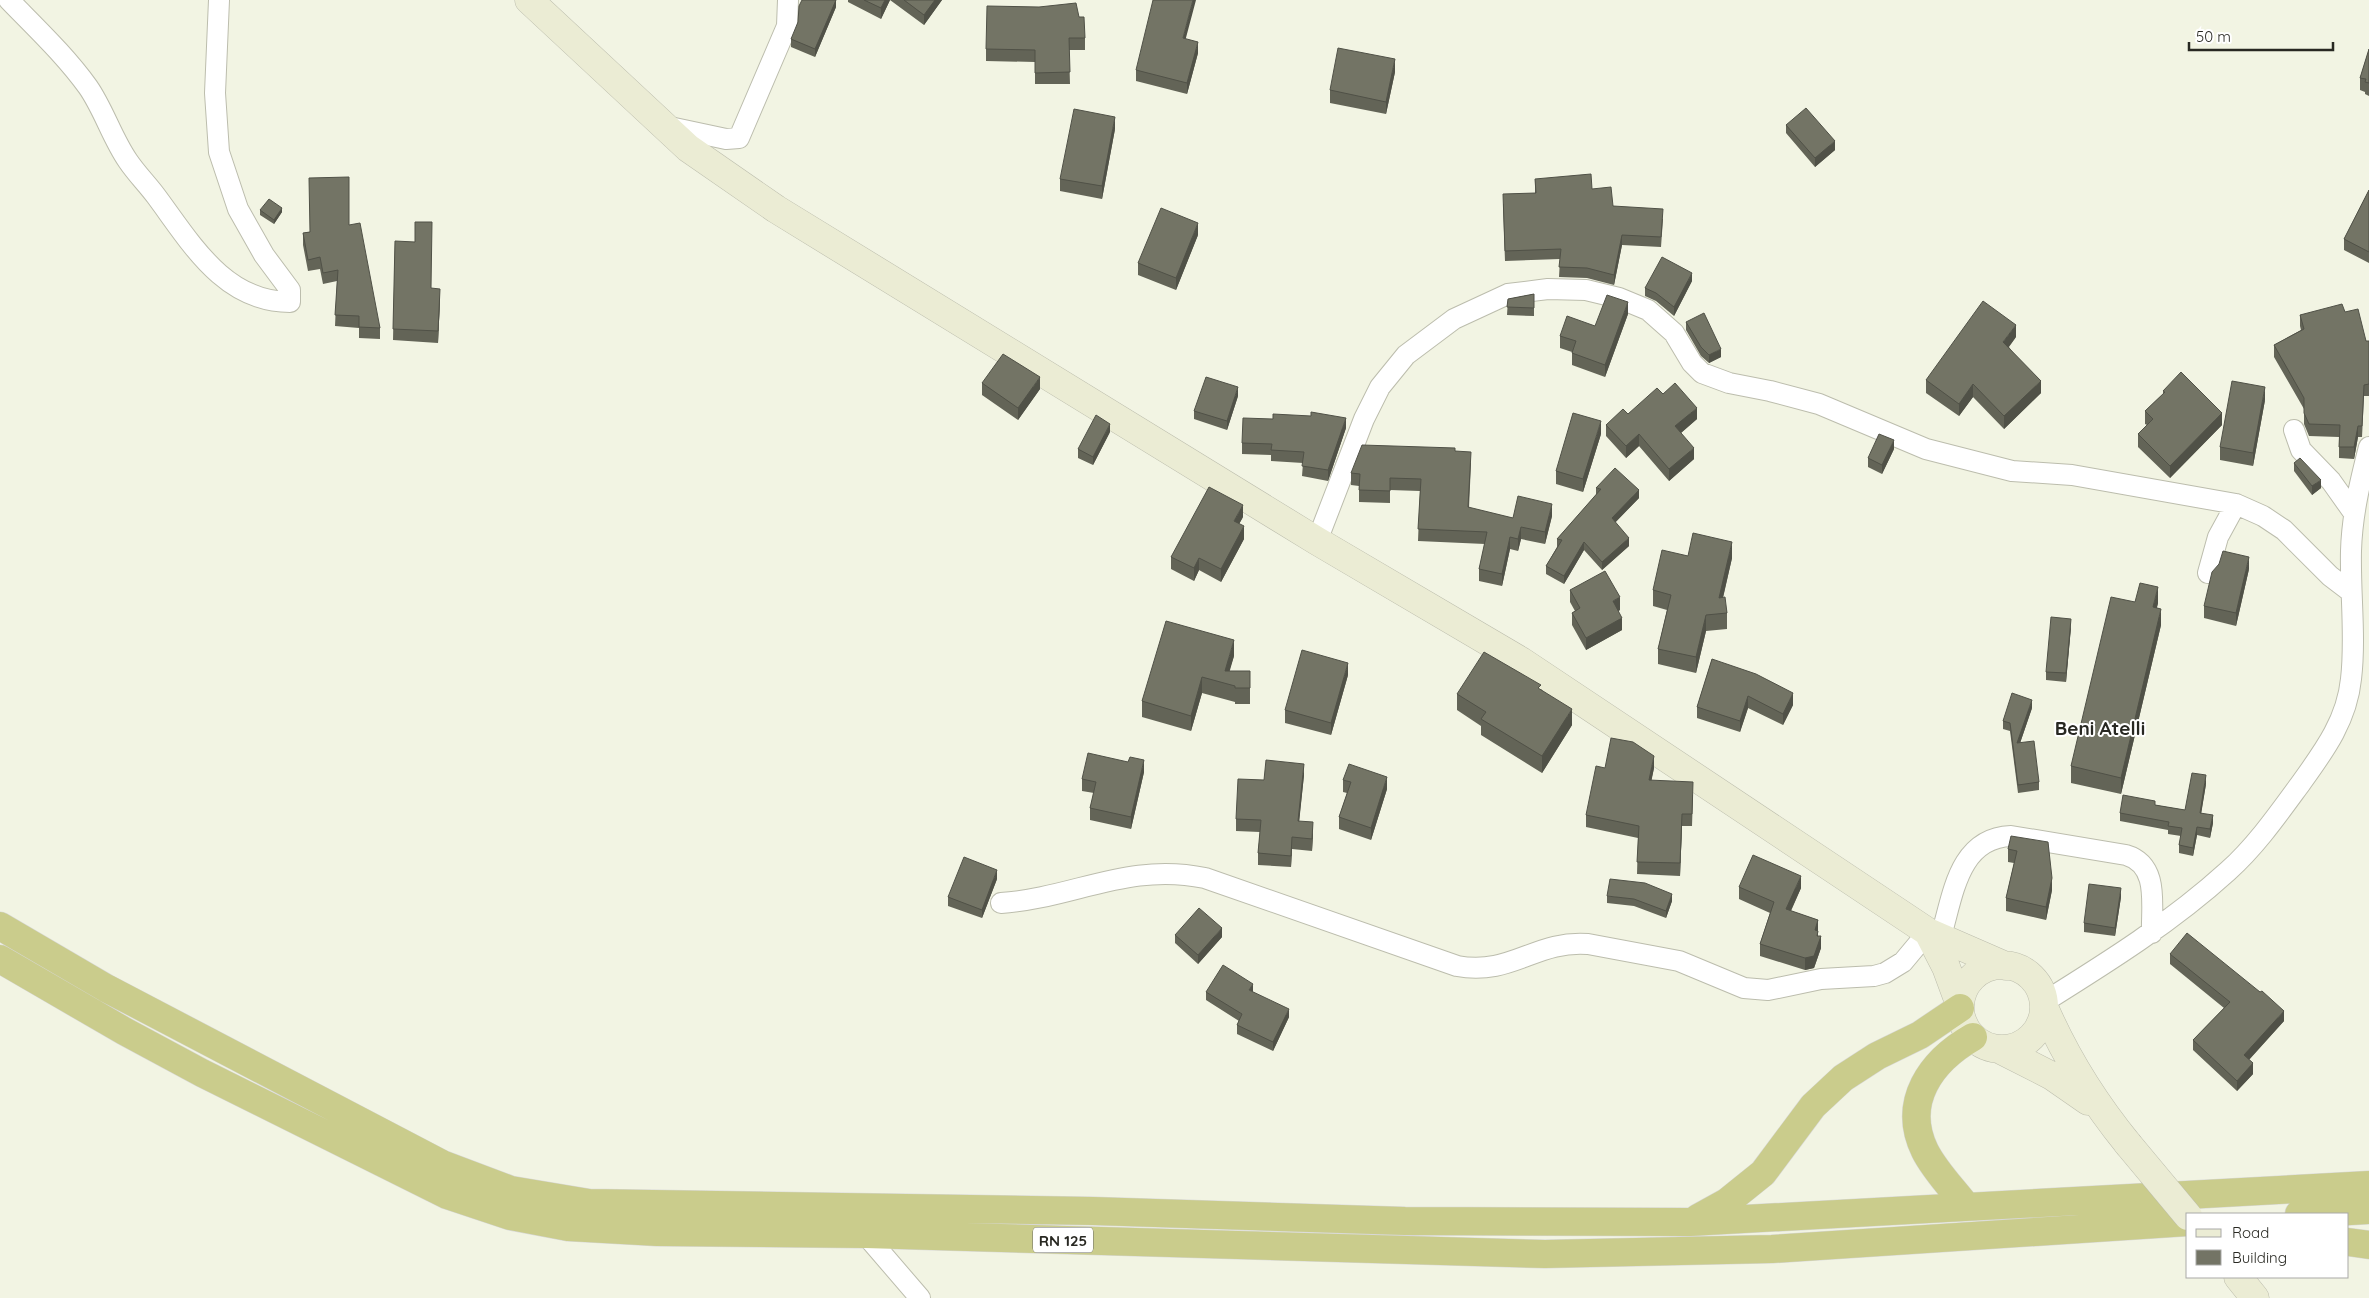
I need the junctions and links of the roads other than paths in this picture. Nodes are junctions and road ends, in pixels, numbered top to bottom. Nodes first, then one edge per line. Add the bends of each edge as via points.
1 (9, 0) edge
2 (219, 0) edge
3 (529, 0) edge
4 (788, 0) edge
5 (663, 126) junction
6 (2294, 430) dead end
7 (2369, 447) edge
8 (2236, 504) junction
9 (2353, 512) junction
10 (1317, 541) junction
11 (2208, 573) dead end
12 (2351, 592) junction
13 (1001, 903) dead end
14 (0, 926) edge
15 (2152, 933) junction
16 (1934, 935) junction
17 (0, 959) edge
18 (2006, 966) junction
19 (2044, 1005) junction
20 (1960, 1006) junction
21 (1973, 1037) junction
22 (1999, 1049) junction
23 (2101, 1112) junction
24 (2369, 1185) edge
25 (1966, 1206) junction
26 (2369, 1210) edge
27 (2316, 1213) edge
28 (2186, 1214) edge
29 (1690, 1222) junction
30 (2186, 1222) edge
31 (865, 1234) junction
32 (2349, 1242) edge
33 (2369, 1244) edge
34 (2239, 1278) edge
35 (920, 1298) edge
36 (2255, 1298) edge

1 - 2 street via 88,88 128,160 192,248 225,279 250,295 274,302 290,302 290,290 264,255 238,209 219,152 215,93
3 - 5 main road
4 - 5 street via 787,26 739,138 726,139
5 - 10 main road via 688,148 776,209
6 - 9 street via 2301,450 2331,481
7 - 9 street
8 - 10 street via 2072,475 2012,471 1926,449 1819,404 1729,383 1702,373 1692,364 1674,333 1648,310 1619,298 1586,290 1548,289 1508,294 1454,319 1406,355 1380,387 1364,419
8 - 11 street via 2218,537
8 - 12 street via 2284,530 2330,576
9 - 12 street
10 - 16 main road via 1468,628 1566,690
12 - 15 street via 2351,680 2343,717 2323,754 2281,810 2230,869
13 - 16 street via 1037,899 1125,877 1159,873 1190,875 1470,969 1497,967 1544,948 1588,944 1679,961 1732,984 1756,990 1885,973
14 - 29 highway via 106,988 442,1164 511,1190 543,1196 589,1203 1093,1211 1405,1221
15 - 16 street via 2151,882 2141,861 2126,855 2001,836 1983,843 1968,856
15 - 19 street
16 - 18 main road
16 - 20 main road
17 - 31 highway, RN 125 via 202,1073 447,1195 481,1208 539,1222 597,1229
18 - 19 main road via 2017,968 2035,982
18 - 20 main road via 1979,972 1966,986
19 - 22 main road via 2040,1026 2034,1034 2018,1046
19 - 23 main road via 2075,1072
20 - 21 main road via 1966,1029
20 - 29 highway via 1920,1035 1877,1056 1843,1078 1814,1106 1763,1173 1727,1202
21 - 22 main road via 1981,1044
21 - 25 highway via 1957,1046 1935,1066 1924,1085 1918,1107 1920,1136 1925,1150
22 - 23 main road via 2052,1076
23 - 28 main road, bridge
24 - 25 highway
25 - 29 highway
26 - 27 highway
30 - 31 highway, RN 125 via 1772,1249 1620,1254 1469,1253
31 - 35 street
32 - 33 highway
34 - 36 main road

